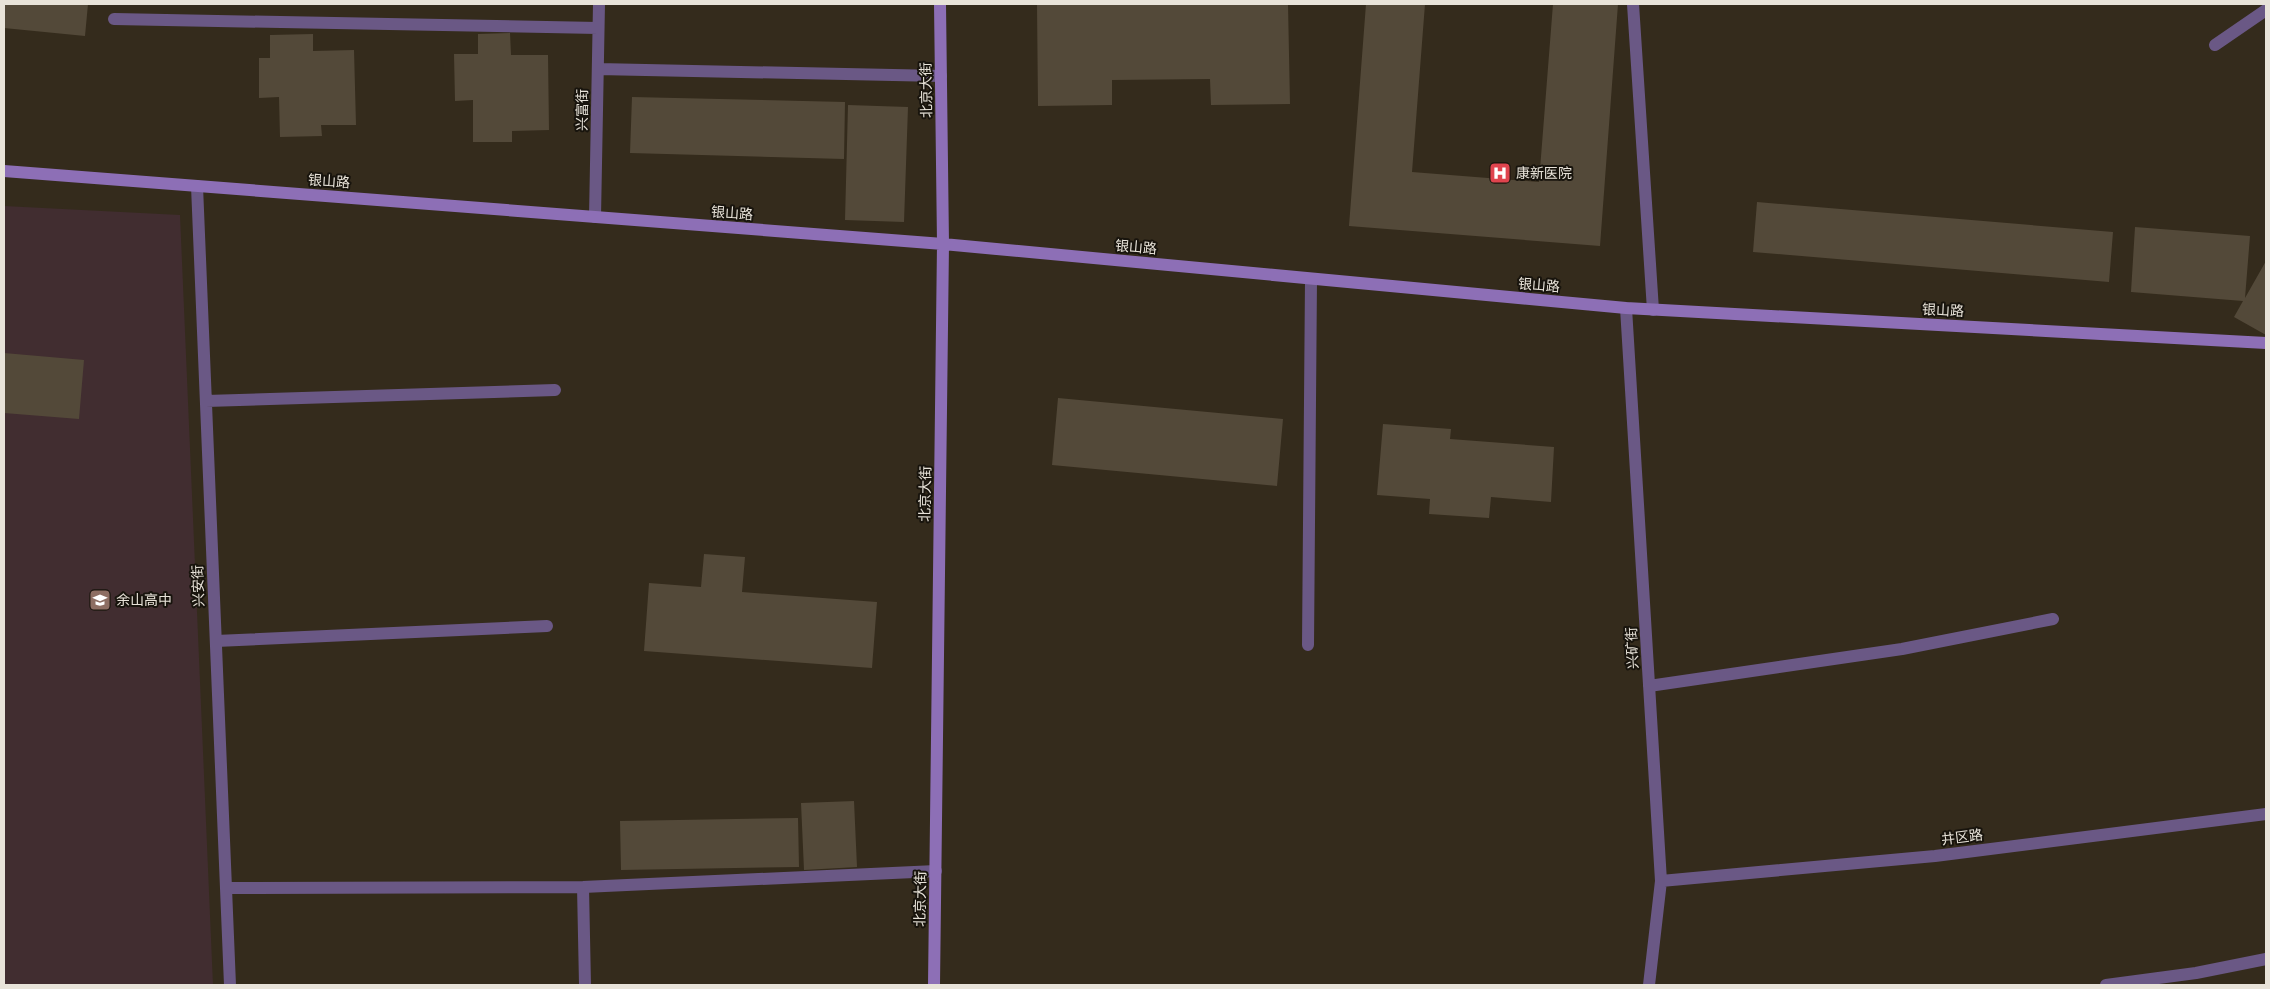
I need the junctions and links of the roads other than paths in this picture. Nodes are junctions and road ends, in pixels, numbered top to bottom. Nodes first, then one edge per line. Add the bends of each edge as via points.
1 (599, 4) edge
2 (940, 4) edge
3 (1633, 4) edge
4 (2266, 10) edge
5 (114, 19) dead end
6 (598, 28) junction
7 (2215, 45) dead end
8 (598, 69) junction
9 (941, 76) junction
10 (4, 172) edge
11 (197, 186) junction
12 (595, 217) junction
13 (943, 244) junction
14 (1311, 279) junction
15 (1626, 308) junction
16 (1653, 310) junction
17 (2266, 343) edge
18 (555, 390) dead end
19 (206, 401) junction
20 (2053, 619) dead end
21 (547, 626) dead end
22 (216, 641) junction
23 (1308, 645) dead end
24 (1649, 686) junction
25 (2266, 814) edge
26 (936, 871) junction
27 (1661, 881) junction
28 (583, 887) junction
29 (226, 888) junction
30 (2266, 958) edge
31 (230, 985) edge
32 (585, 985) edge
33 (934, 985) edge
34 (1649, 985) edge
35 (2106, 985) edge

1 - 6 street, 兴富街
2 - 9 street, 北京大街
3 - 16 street
4 - 7 street
5 - 6 street
6 - 8 street, 兴富街
8 - 9 street
8 - 12 street, 兴富街
9 - 13 street, 北京大街
10 - 11 street, 银山路
11 - 12 street, 银山路
11 - 19 street, 兴安街
12 - 13 street, 银山路
13 - 14 street, 银山路
13 - 26 street, 北京大街
14 - 15 street, 银山路
14 - 23 street
15 - 16 street, 银山路
15 - 24 street, 兴矿街
16 - 17 street, 银山路
18 - 19 street
19 - 22 street, 兴安街
20 - 24 street via 1902,649
21 - 22 street
22 - 29 street, 兴安街
24 - 27 street, 兴矿街
25 - 27 street, 井区路 via 1934,856
26 - 28 street
26 - 33 street, 北京大街
27 - 34 street, 兴矿街
28 - 29 street
28 - 32 street
29 - 31 street, 兴安街
30 - 35 street via 2196,973

